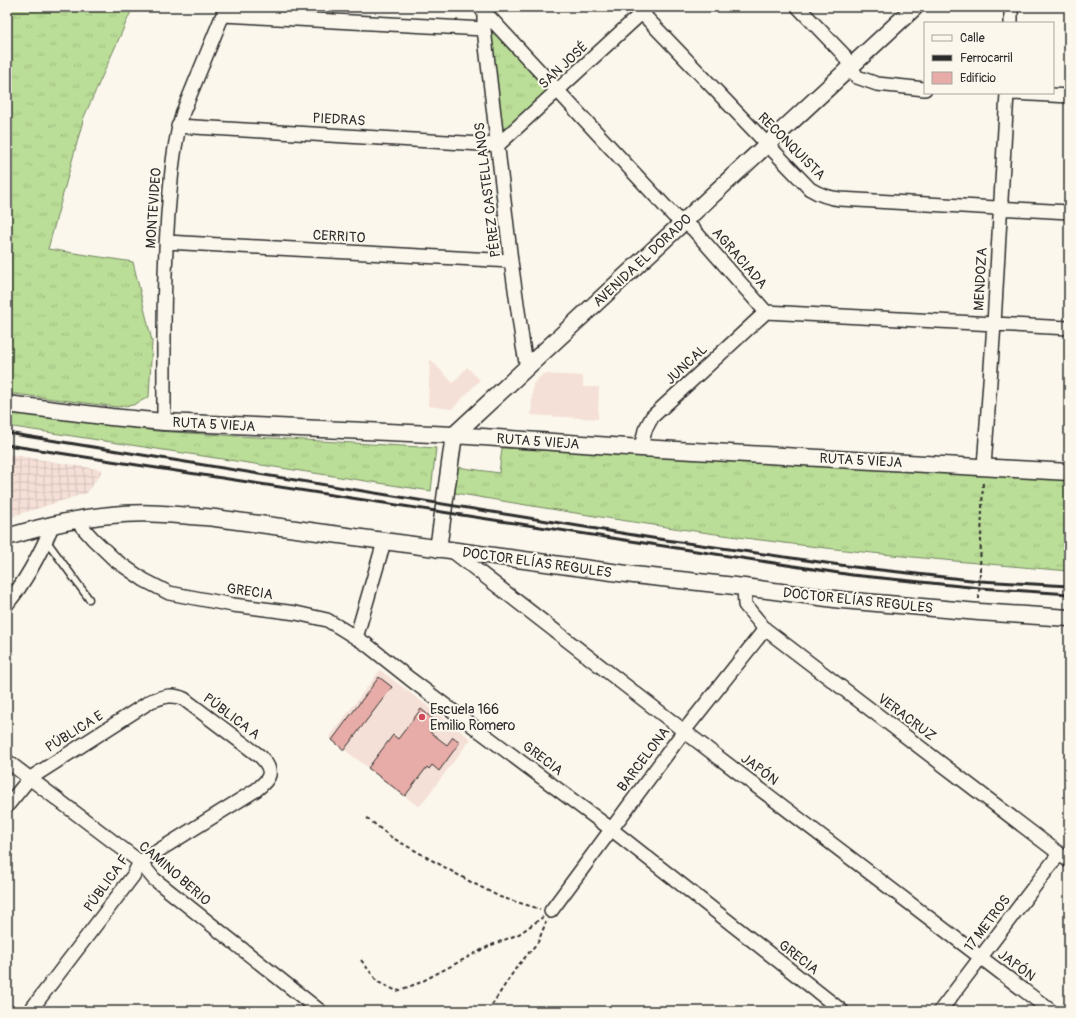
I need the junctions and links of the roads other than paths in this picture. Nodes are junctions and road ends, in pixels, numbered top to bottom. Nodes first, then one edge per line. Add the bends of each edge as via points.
1 (798, 7) edge
2 (915, 7) edge
3 (1011, 7) edge
4 (483, 8) edge
5 (642, 9) edge
6 (225, 11) edge
7 (1011, 22) edge
8 (484, 29) junction
9 (851, 67) junction
10 (558, 90) junction
11 (924, 90) edge
12 (1007, 94) edge
13 (1032, 94) edge
14 (1069, 96) edge
15 (178, 126) junction
16 (766, 144) junction
17 (498, 145) junction
18 (1000, 208) junction
19 (1069, 212) edge
20 (682, 222) junction
21 (166, 242) junction
22 (511, 261) junction
23 (766, 312) junction
24 (994, 324) junction
25 (1069, 328) edge
26 (527, 368) junction
27 (7, 404) edge
28 (164, 422) junction
29 (454, 435) junction
30 (641, 448) junction
31 (984, 467) junction
32 (1069, 472) edge
33 (76, 520) junction
34 (53, 524) junction
35 (7, 537) edge
36 (46, 540) junction
37 (384, 542) junction
38 (444, 549) junction
39 (744, 587) junction
40 (89, 599) dead end
41 (7, 604) edge
42 (1069, 618) edge
43 (765, 629) junction
44 (356, 638) junction
45 (168, 696) joint
46 (684, 732) junction
47 (7, 761) edge
48 (270, 772) joint
49 (29, 779) junction
50 (7, 806) edge
51 (611, 829) junction
52 (1064, 858) edge
53 (140, 862) junction
54 (551, 911) road end
55 (980, 957) junction
56 (30, 1011) edge
57 (320, 1011) edge
58 (842, 1011) edge
59 (940, 1011) edge
60 (1051, 1011) edge

1 - 9 street via 843,54
2 - 9 street, AVENIDA EL DORADO
3 - 7 street
4 - 8 street, PÉREZ CASTELLANOS
4 - 10 street, AGRACIADA
5 - 10 street, SAN JOSÉ
5 - 16 street, RECONQUISTA
6 - 8 street
6 - 15 street, MONTEVIDEO
8 - 17 street, PÉREZ CASTELLANOS
9 - 11 street via 857,77 866,81
9 - 16 street, AVENIDA EL DORADO
10 - 17 street, SAN JOSÉ
10 - 20 street, AGRACIADA
12 - 18 street, MENDOZA
13 - 14 street
15 - 17 street, PIEDRAS
15 - 21 street, MONTEVIDEO
16 - 18 street, RECONQUISTA via 810,189 828,198
16 - 20 street, AVENIDA EL DORADO
17 - 22 street, PÉREZ CASTELLANOS
18 - 19 street, RECONQUISTA
18 - 24 street, MENDOZA
20 - 23 street, AGRACIADA via 693,229
20 - 26 street, AVENIDA EL DORADO
21 - 22 street, CERRITO
21 - 28 street, MONTEVIDEO
22 - 26 street, PÉREZ CASTELLANOS
23 - 24 street
23 - 30 street, JUNCAL via 652,417 645,430
24 - 25 street
24 - 31 street, MENDOZA
26 - 29 street, AVENIDA EL DORADO
27 - 28 street, RUTA 5 VIEJA
28 - 29 street, RUTA 5 VIEJA
29 - 30 street, RUTA 5 VIEJA
29 - 38 street
30 - 31 street, RUTA 5 VIEJA
31 - 32 street, RUTA 5 VIEJA
33 - 34 street, DOCTOR ELÍAS REGULES
33 - 37 street, DOCTOR ELÍAS REGULES via 152,513 182,515
33 - 44 street, GRECIA via 115,560 169,593 327,620
34 - 35 street, DOCTOR ELÍAS REGULES
34 - 36 street
36 - 40 lane
36 - 41 street
37 - 38 street, DOCTOR ELÍAS REGULES
37 - 44 street
38 - 39 street, DOCTOR ELÍAS REGULES
38 - 46 street, JAPÓN
39 - 42 street, DOCTOR ELÍAS REGULES via 842,600
39 - 43 street, VERACRUZ via 745,605
43 - 46 street, BARCELONA
43 - 52 street, VERACRUZ
44 - 51 street, GRECIA
45 - 48 street, PÚBLICA A via 176,695 184,699 249,748 267,764
45 - 49 street, PÚBLICA E via 151,702
46 - 51 street, BARCELONA
46 - 55 street, JAPÓN
47 - 49 street, CAMINO BERIO
48 - 53 street, PÚBLICA F via 266,782 256,790
49 - 50 street, PÚBLICA E
49 - 53 street, CAMINO BERIO
51 - 54 street, BARCELONA
51 - 58 street, GRECIA
52 - 55 street, 17 METROS
53 - 56 street, PÚBLICA F via 133,876
53 - 57 street, CAMINO BERIO via 154,879
55 - 59 street, 17 METROS
55 - 60 street, JAPÓN

